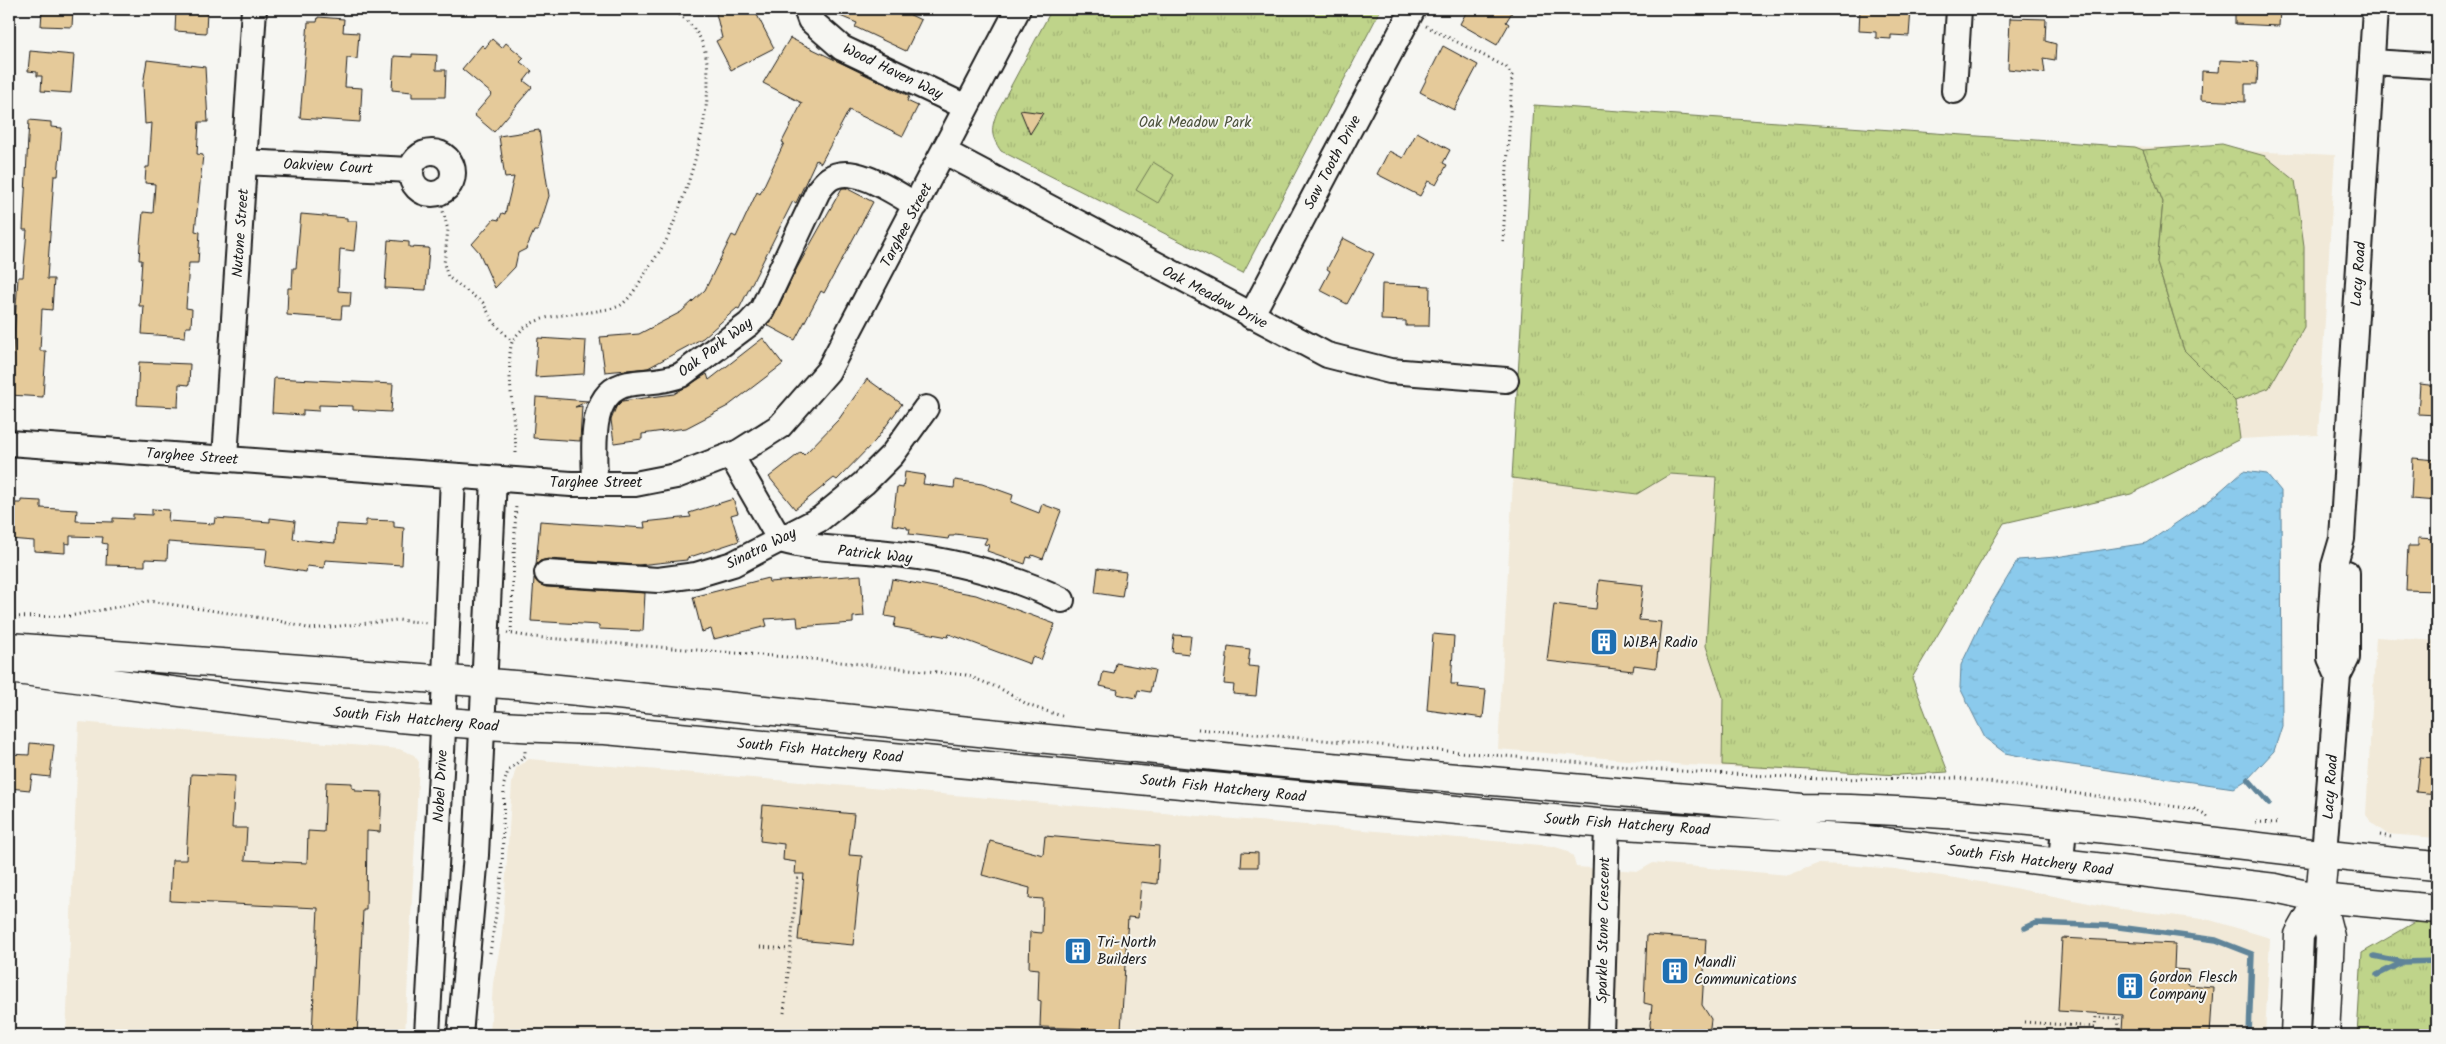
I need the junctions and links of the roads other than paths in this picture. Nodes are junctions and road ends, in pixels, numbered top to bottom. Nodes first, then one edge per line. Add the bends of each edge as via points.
1 (254, 9) edge
2 (806, 9) edge
3 (1018, 9) edge
4 (1959, 9) edge
5 (2375, 9) edge
6 (1411, 13) edge
7 (2372, 62) junction
8 (2437, 66) edge
9 (1954, 91) dead end
10 (966, 107) junction
11 (945, 152) junction
12 (245, 162) junction
13 (411, 170) junction
14 (916, 205) junction
15 (1251, 316) junction
16 (1506, 380) dead end
17 (926, 408) dead end
18 (9, 444) edge
19 (731, 455) junction
20 (225, 458) junction
21 (453, 476) junction
22 (494, 479) junction
23 (594, 484) junction
24 (780, 540) junction
25 (548, 573) dead end
26 (1062, 600) dead end
27 (9, 647) edge
28 (9, 669) edge
29 (444, 681) junction
30 (483, 683) junction
31 (443, 722) junction
32 (481, 724) junction
33 (1606, 824) junction
34 (2064, 826) junction
35 (2324, 853) junction
36 (2061, 863) junction
37 (2437, 866) edge
38 (2320, 898) junction
39 (2437, 909) edge
40 (427, 1035) edge
41 (460, 1035) edge
42 (1601, 1035) edge
43 (2295, 1035) edge
44 (2325, 1035) edge

1 - 12 street, Nutone Street
2 - 10 street, Wood Haven Way via 810,20 842,48
3 - 10 street, Targhee Street
4 - 9 street
5 - 7 street, Lacy Road
6 - 15 street, Saw Tooth Drive
7 - 8 street
7 - 35 street, Lacy Road via 2342,538 2334,566 2330,624 2330,658 2338,676
10 - 11 street, Targhee Street
11 - 14 street, Targhee Street
11 - 15 street, Oak Meadow Drive
12 - 13 street, Oakview Court
12 - 20 street, Nutone Street
13 - 13 street via 416,159 428,152 446,158 452,175 446,188 426,193 414,184
14 - 19 street, Targhee Street via 828,371 780,426
14 - 23 street, Oak Park Way via 860,176 842,174 829,179 818,191 762,310 749,324 681,375 670,380 626,385 612,390 601,402 597,416
15 - 16 street, Oak Meadow Drive via 1327,355 1390,371
17 - 24 street, Sinatra Way via 892,455 864,483 820,519
18 - 20 street, Targhee Street
19 - 23 street, Targhee Street via 668,478 635,484
19 - 24 street
20 - 21 street, Targhee Street
21 - 22 street, Targhee Street
21 - 29 street, Nobel Drive
22 - 23 street, Targhee Street
22 - 30 street
24 - 25 street, Sinatra Way via 733,564 687,576 658,580
24 - 26 street, Patrick Way via 807,548 880,552 996,572
27 - 29 main road, South Fish Hatchery Road
28 - 31 main road, South Fish Hatchery Road via 205,696
29 - 30 main road, South Fish Hatchery Road
29 - 31 street, Nobel Drive
30 - 32 street
30 - 34 main road, South Fish Hatchery Road via 725,704 1396,773 1802,808 1861,809
31 - 32 main road, South Fish Hatchery Road
31 - 40 street, Nobel Drive
32 - 33 main road, South Fish Hatchery Road via 605,730
32 - 41 street via 476,855
33 - 36 main road, South Fish Hatchery Road via 1858,839
33 - 42 street, Sparkle Stone Crescent
34 - 35 main road, South Fish Hatchery Road
34 - 36 street
35 - 37 main road, South Fish Hatchery Road
35 - 38 main road, Lacy Road
36 - 38 main road, South Fish Hatchery Road via 2275,888
38 - 39 main road, South Fish Hatchery Road
38 - 43 main road, Lacy Road via 2299,935
38 - 44 main road, Lacy Road via 2330,937

